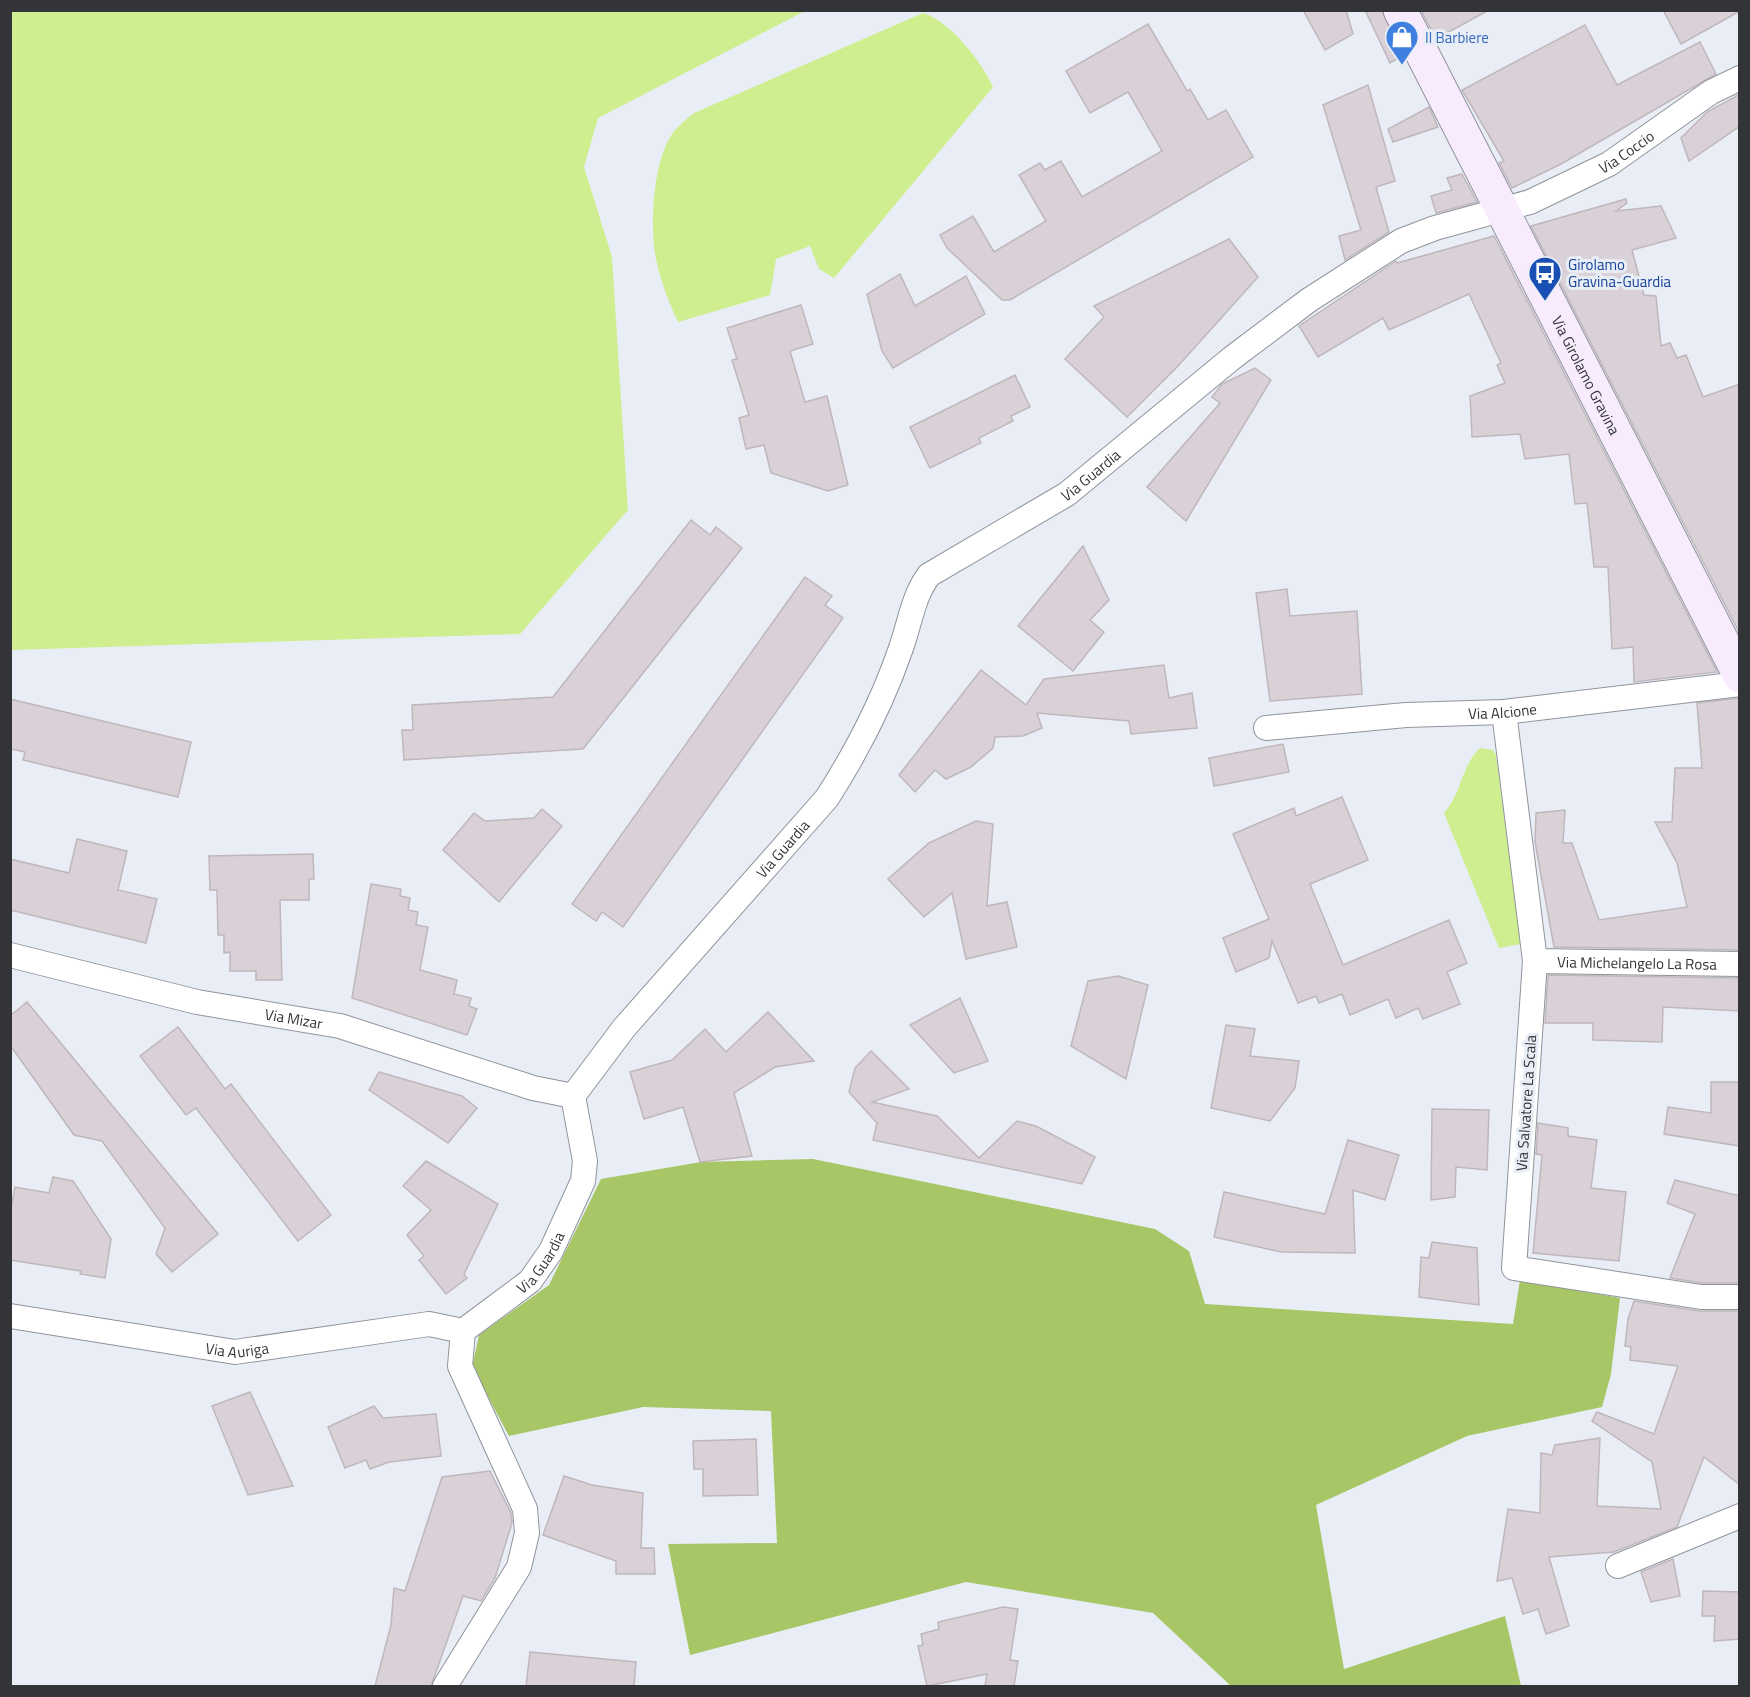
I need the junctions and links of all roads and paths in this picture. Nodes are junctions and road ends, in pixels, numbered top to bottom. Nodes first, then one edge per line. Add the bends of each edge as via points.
1 (1400, 10) edge
2 (1740, 78) edge
3 (1504, 209) junction
4 (1740, 675) edge
5 (1740, 684) edge
6 (1504, 712) junction
7 (1266, 728) dead end
8 (10, 955) edge
9 (1535, 961) junction
10 (1740, 964) edge
11 (573, 1096) junction
12 (1740, 1297) edge
13 (10, 1316) edge
14 (463, 1331) junction
15 (1740, 1516) edge
16 (1618, 1566) dead end
17 (445, 1686) edge

1 - 3 main road, Via Girolamo Gravina
2 - 3 street, Via Coccio via 1711,92 1609,164 1530,202
3 - 4 main road, Via Girolamo Gravina
3 - 11 street, Via Guardia via 1435,228 1392,247 1309,300 1232,358 1067,494 929,575 917,596 902,648 875,713 827,798 624,1028
5 - 6 street, Via Alcione
6 - 7 street, Via Alcione via 1406,715
6 - 9 street, Via Salvatore La Scala
8 - 11 street, Via Mizar via 197,1002 340,1026 533,1089
9 - 10 street, Via Michelangelo La Rosa
9 - 12 street, Via Salvatore La Scala via 1514,1268 1701,1297
11 - 14 street, Via Guardia via 585,1161 583,1181 551,1251 530,1281
13 - 14 street, Via Auriga via 236,1352 429,1324
14 - 17 street via 460,1366 525,1509 527,1533 519,1567
15 - 16 street

